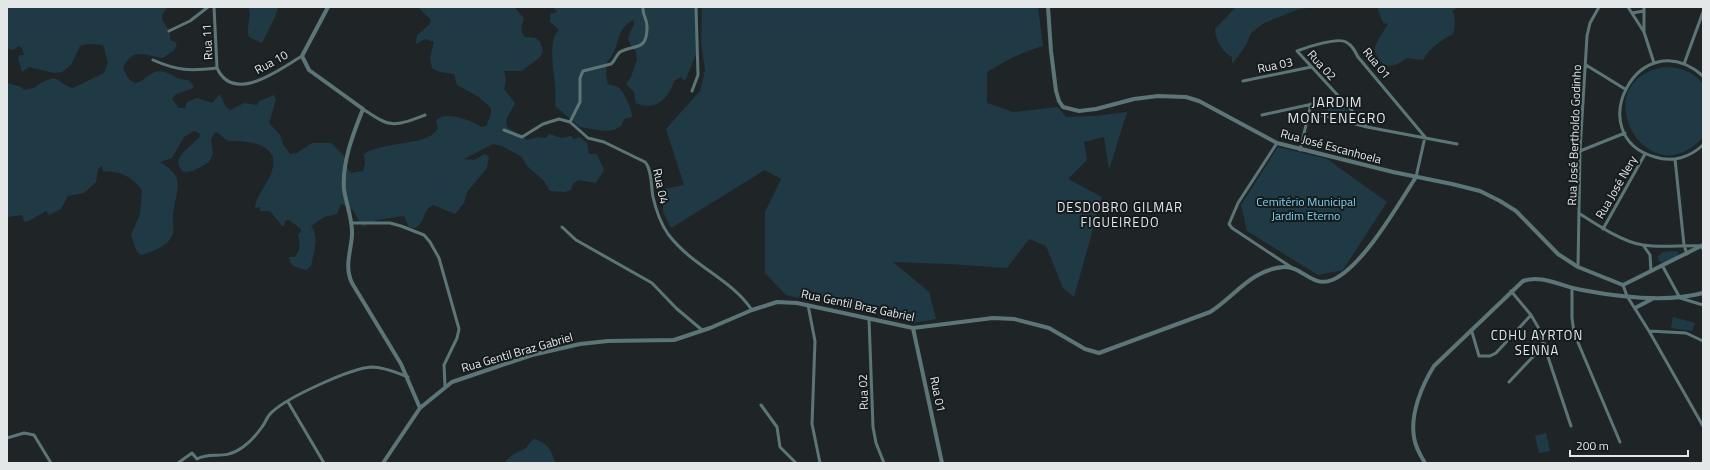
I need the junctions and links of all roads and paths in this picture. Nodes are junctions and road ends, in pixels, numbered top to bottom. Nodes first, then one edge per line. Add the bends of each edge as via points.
1 (208, 7) edge
2 (214, 7) edge
3 (328, 7) edge
4 (643, 7) edge
5 (696, 7) edge
6 (1048, 7) edge
7 (1599, 7) edge
8 (1628, 7) edge
9 (1644, 9) edge
10 (1703, 12) edge
11 (1632, 13) junction
12 (169, 31) dead end
13 (1644, 32) junction
14 (1297, 51) joint
15 (302, 56) junction
16 (153, 60) dead end
17 (1654, 64) junction
18 (1684, 64) junction
19 (1586, 65) junction
20 (1311, 67) junction
21 (217, 68) junction
22 (220, 75) joint
23 (1703, 76) edge
24 (1243, 81) dead end
25 (1625, 89) junction
26 (692, 91) dead end
27 (1340, 98) junction
28 (1311, 104) junction
29 (363, 109) junction
30 (1310, 112) junction
31 (425, 115) dead end
32 (1262, 115) dead end
33 (570, 122) junction
34 (1367, 127) junction
35 (504, 130) dead end
36 (1625, 133) junction
37 (1425, 137) junction
38 (1276, 143) junction
39 (1457, 144) dead end
40 (1703, 145) edge
41 (1300, 150) junction
42 (1580, 151) junction
43 (1646, 154) junction
44 (1675, 159) junction
45 (1416, 177) junction
46 (1580, 214) junction
47 (351, 223) junction
48 (562, 227) dead end
49 (1602, 229) junction
50 (1643, 245) junction
51 (1684, 245) junction
52 (1703, 247) edge
53 (1687, 254) junction
54 (1662, 265) junction
55 (1578, 267) junction
56 (1293, 268) junction
57 (1651, 271) junction
58 (1623, 285) junction
59 (1572, 289) junction
60 (1512, 291) junction
61 (1703, 294) edge
62 (1627, 296) junction
63 (1656, 297) junction
64 (1680, 298) junction
65 (808, 305) junction
66 (1703, 305) edge
67 (1635, 308) junction
68 (752, 310) junction
69 (1531, 315) junction
70 (869, 319) junction
71 (913, 328) junction
72 (702, 330) junction
73 (1650, 331) junction
74 (1472, 332) junction
75 (1703, 341) edge
76 (1545, 344) junction
77 (408, 377) junction
78 (1510, 382) dead end
79 (445, 386) junction
80 (288, 402) junction
81 (761, 405) dead end
82 (420, 408) junction
83 (1571, 426) dead end
84 (1703, 426) edge
85 (7, 438) edge
86 (1620, 442) dead end
87 (198, 461) edge
88 (51, 463) edge
89 (178, 463) edge
90 (324, 463) edge
91 (383, 463) edge
92 (796, 463) edge
93 (820, 463) edge
94 (884, 463) edge
95 (942, 463) edge
96 (1425, 463) edge

1 - 12 street via 190,21
2 - 21 street, Rua 11
3 - 15 street, Rua 10
4 - 33 street via 647,28 643,43 619,52 611,64 583,70 580,78 580,102
5 - 26 street via 698,75
6 - 38 street, Rua José Escanhoela via 1056,91 1063,107 1079,111 1134,99 1158,96 1186,97 1199,101
7 - 19 street, Rua José Bertholdo Godinho via 1589,30
8 - 11 street
9 - 11 street
9 - 13 street
10 - 18 street
11 - 13 street
13 - 17 street
14 - 20 street, Rua 02
14 - 37 street, Rua 01 via 1337,40 1345,41
15 - 22 street, Rua 10 via 260,81 250,84 229,82
15 - 29 street via 309,70
16 - 21 street via 172,68 187,70
17 - 18 street via 1669,61
17 - 25 street via 1639,71
18 - 23 street
19 - 25 street
19 - 42 street, Rua José Bertholdo Godinho
20 - 24 street, Rua 03
20 - 27 street, Rua 02
21 - 22 street, Rua 11
25 - 36 street via 1620,108
27 - 28 street
27 - 34 street, Rua 02
28 - 30 street
28 - 32 street
29 - 31 street via 381,121 394,125
29 - 47 street via 346,161 344,187
30 - 34 street
30 - 41 street
33 - 35 street via 559,119 543,124 522,137
33 - 68 street, Rua 04 via 588,138 604,142 647,164 653,198 668,233 691,259 732,286
34 - 37 street
36 - 42 street
36 - 43 street via 1634,145
37 - 39 street
37 - 45 street
38 - 41 street, Rua José Escanhoela
38 - 56 street via 1238,203 1229,224
40 - 44 street via 1690,154
41 - 45 street, Rua José Escanhoela
42 - 46 street, Rua José Bertholdo Godinho
43 - 44 street via 1657,158
43 - 49 street, Rua José Nery
44 - 51 street
45 - 55 street, Rua José Escanhoela via 1480,191 1500,201 1516,212 1558,254
45 - 56 street via 1377,236 1353,266 1342,275 1331,281 1313,281
46 - 49 street
46 - 55 street, Rua José Bertholdo Godinho
47 - 77 street via 352,234 347,265 349,278
47 - 79 street via 381,222 401,226 424,235 435,251 459,329 444,365
48 - 72 street via 576,240 652,283
49 - 50 street
50 - 51 street
50 - 57 street via 1650,255
51 - 52 street
51 - 53 street
52 - 53 street
53 - 54 street
54 - 57 street
54 - 64 street
55 - 58 street, Rua José Escanhoela
56 - 71 street, Rua Gentil Braz Gabriel via 1285,267 1265,272 1252,278 1210,312 1099,353 1084,349 1049,328 1004,317
57 - 58 street
58 - 62 street
59 - 60 street via 1531,278 1523,281
59 - 62 street
59 - 86 street via 1574,333
60 - 69 street
60 - 74 street
61 - 64 street
62 - 63 street
62 - 67 street
63 - 64 street
63 - 67 street
64 - 66 street
65 - 68 street, Rua Gentil Braz Gabriel via 777,302
65 - 70 street, Rua Gentil Braz Gabriel
65 - 93 street via 815,341 812,424
67 - 73 street
68 - 72 street, Rua Gentil Braz Gabriel
69 - 74 street via 1496,353 1490,356 1479,356
69 - 76 street
70 - 71 street, Rua Gentil Braz Gabriel
70 - 94 street, Rua 02 via 873,427
71 - 95 street, Rua 01
72 - 79 street, Rua Gentil Braz Gabriel via 674,340 580,344 532,356
73 - 75 street via 1686,333
73 - 84 street
74 - 96 street via 1434,366 1426,380 1413,427 1414,438
76 - 78 street
76 - 83 street
77 - 80 street via 380,368 361,369 315,387
77 - 82 street
79 - 82 street, Rua Gentil Braz Gabriel
80 - 87 street via 273,411 258,432 234,453 206,456
80 - 90 street
81 - 92 street via 777,427 780,447
82 - 91 street, Rua Gentil Braz Gabriel
85 - 88 street via 24,433 34,435
87 - 89 street via 194,454 189,454

